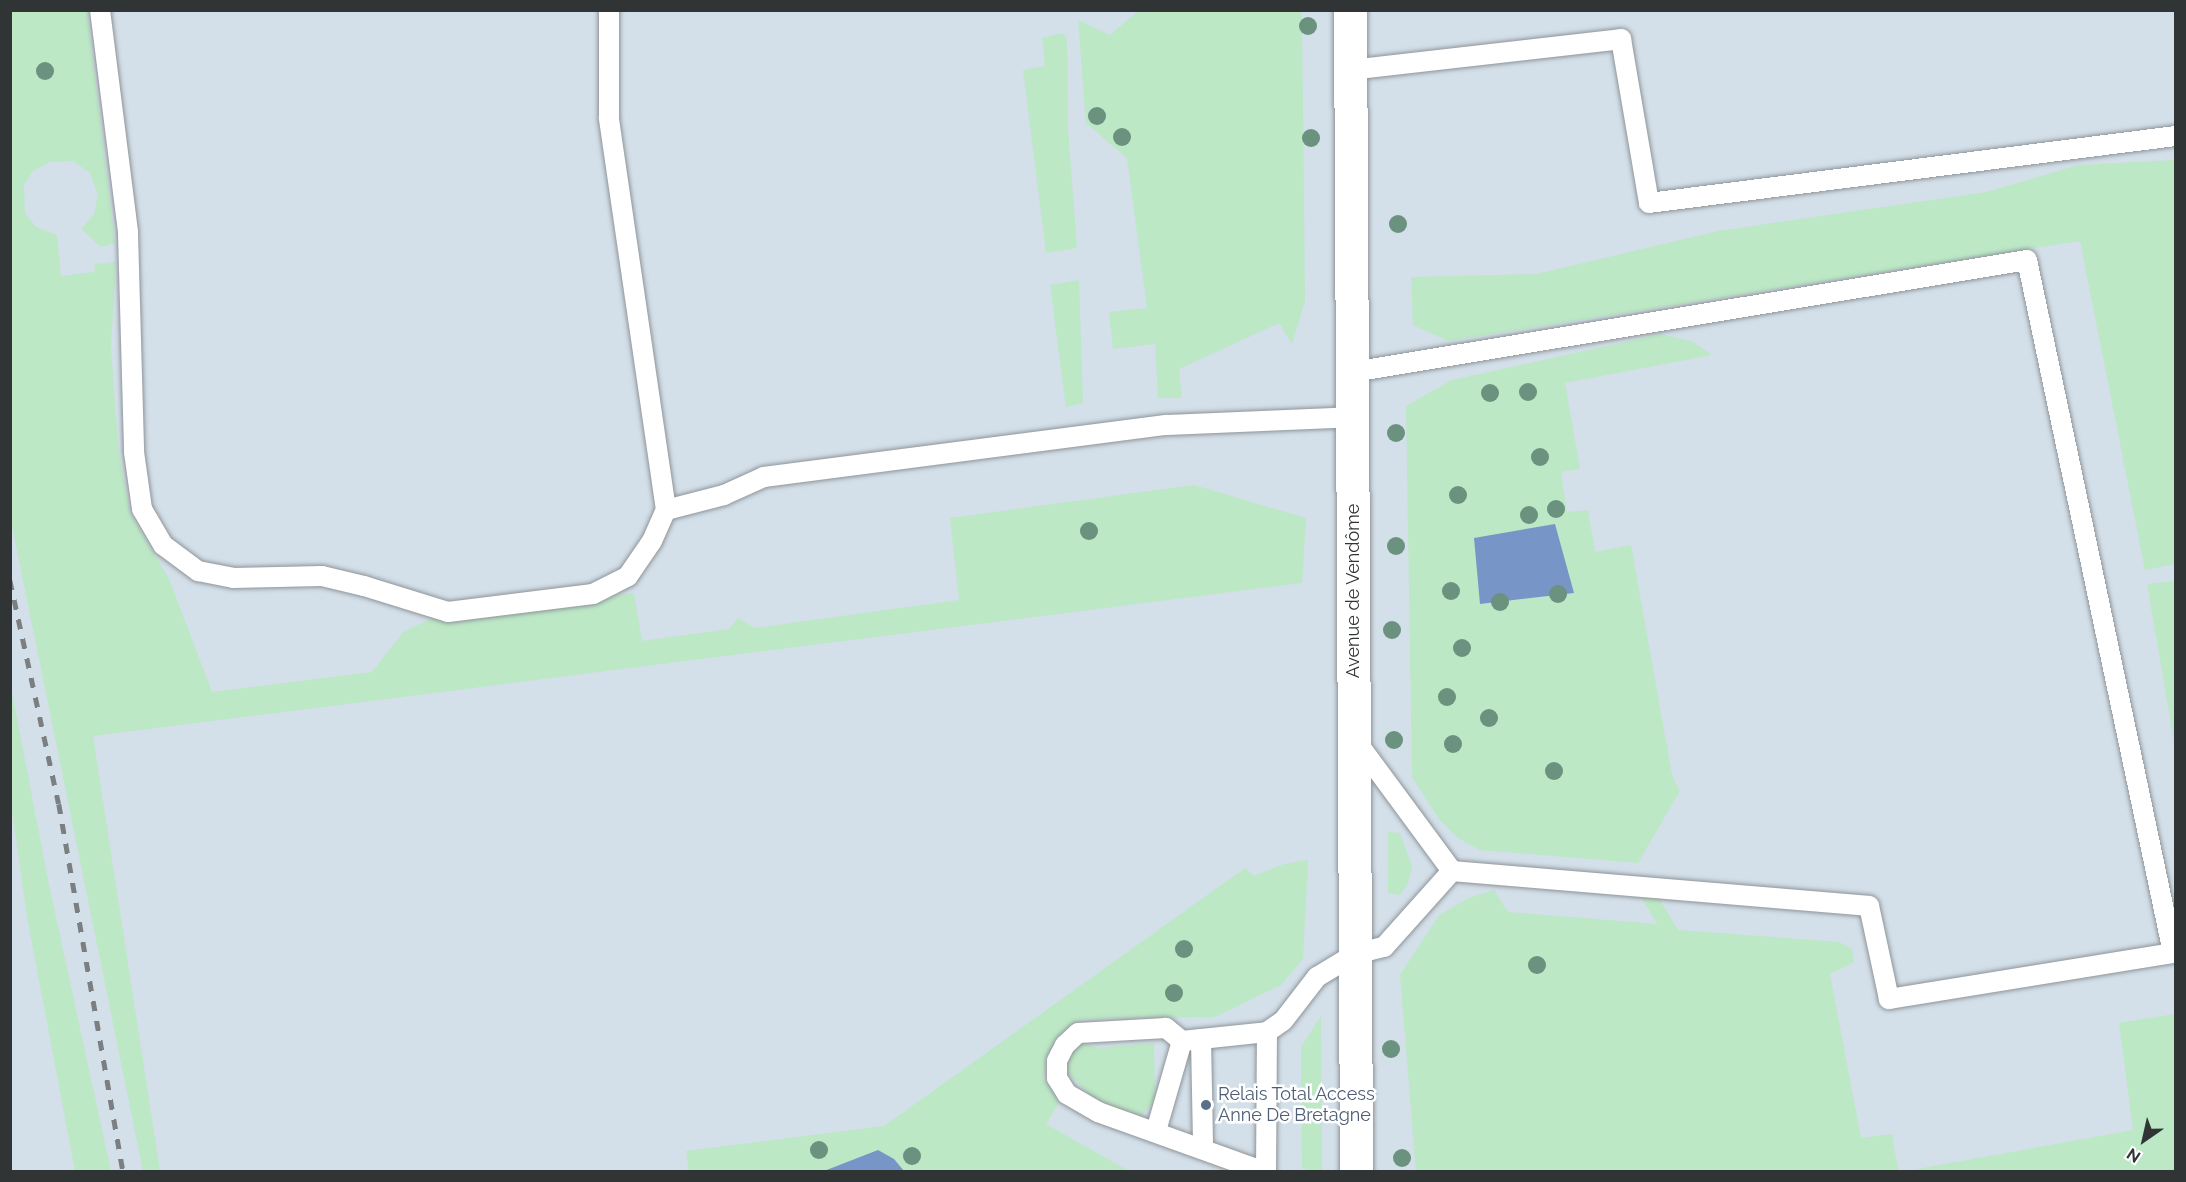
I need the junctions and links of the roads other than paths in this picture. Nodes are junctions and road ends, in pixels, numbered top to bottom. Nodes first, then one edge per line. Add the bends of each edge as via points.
1 (100, 10) edge
2 (609, 10) edge
3 (1350, 10) edge
4 (1350, 70) junction
5 (2175, 136) edge
6 (1353, 372) junction
7 (1353, 417) junction
8 (666, 510) junction
9 (1354, 739) junction
10 (1452, 871) junction
11 (2174, 953) edge
12 (1355, 954) junction
13 (1267, 1032) junction
14 (1192, 1040) junction
15 (1156, 1131) junction
16 (1203, 1148) junction
17 (1265, 1172) edge
18 (1356, 1172) edge

1 - 8 lane via 128,233 134,452 142,509 163,545 198,571 232,578 322,576 448,612 593,594 628,576 652,541
2 - 8 lane via 609,117
3 - 4 main road, Avenue de Vendôme
4 - 5 lane via 1621,39 1649,203
4 - 6 main road, Avenue de Vendôme
6 - 7 main road, Avenue de Vendôme
6 - 11 lane via 2026,260
7 - 8 lane via 1166,425 764,477 724,495
7 - 9 main road, Avenue de Vendôme
9 - 10 lane
9 - 12 main road, Avenue de Vendôme
10 - 11 lane via 1869,906 1889,999
10 - 12 lane via 1384,947
12 - 13 lane via 1317,977 1283,1021
12 - 18 main road, Avenue de Vendôme
13 - 14 lane
13 - 17 lane
14 - 15 lane
14 - 15 lane via 1166,1028 1078,1033 1065,1045 1057,1062 1057,1078 1067,1094 1098,1112
14 - 16 lane
15 - 16 lane
16 - 17 lane

